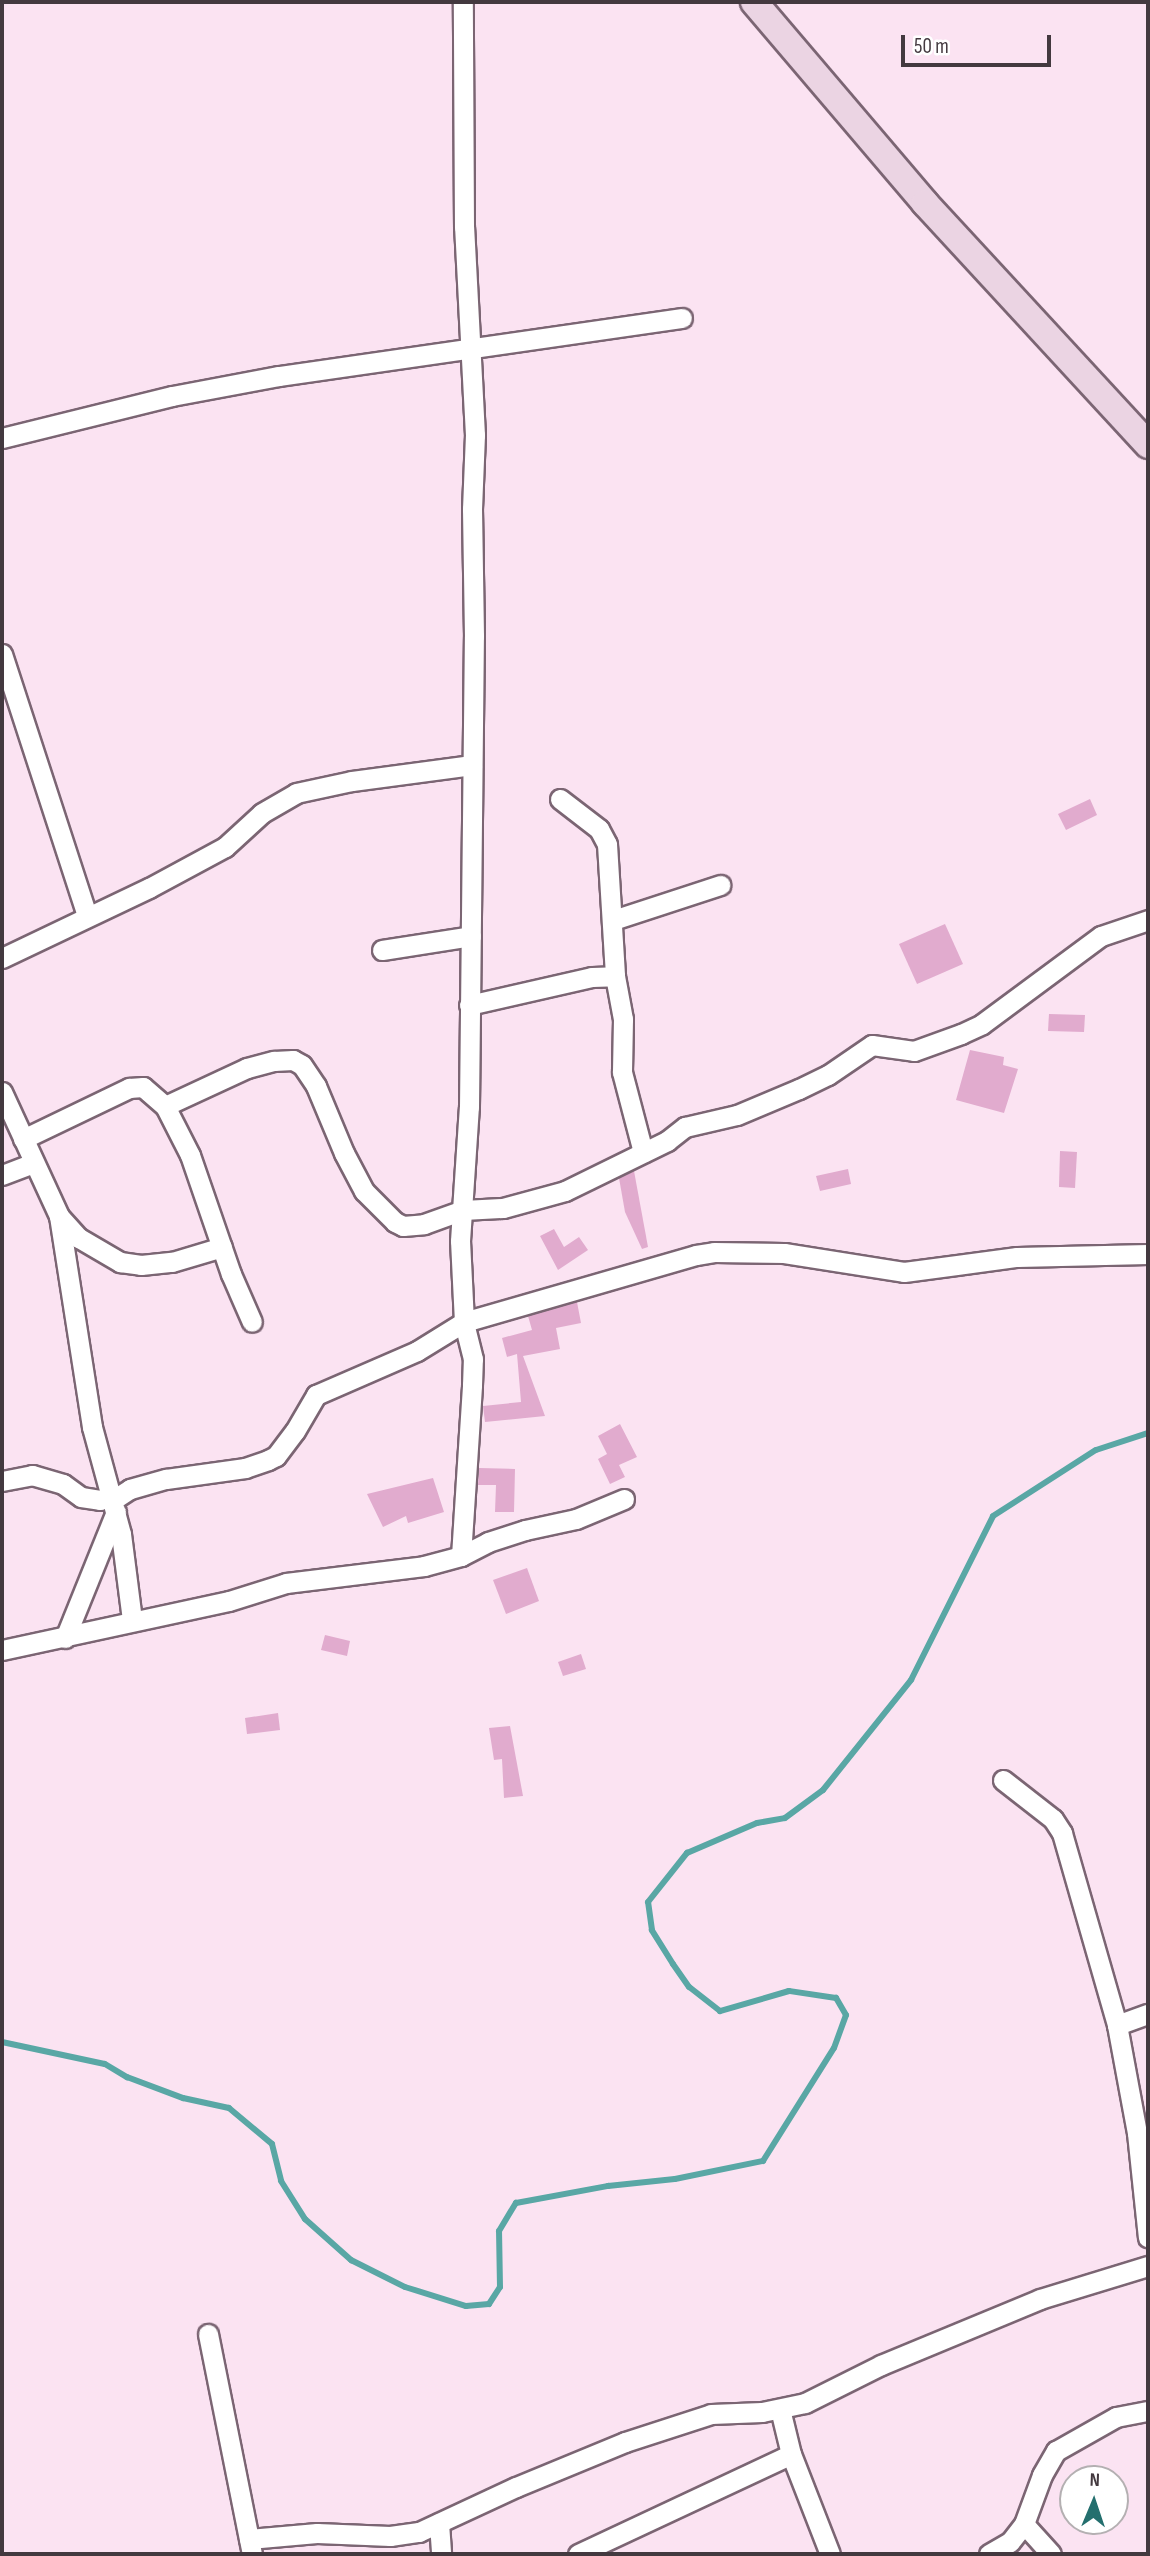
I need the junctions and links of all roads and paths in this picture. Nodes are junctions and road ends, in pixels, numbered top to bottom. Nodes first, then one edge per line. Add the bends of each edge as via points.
1 (463, 2) edge
2 (754, 2) edge
3 (682, 318) dead end
4 (469, 350) junction
5 (2, 438) edge
6 (1148, 445) edge
7 (2, 654) edge
8 (472, 765) junction
9 (560, 799) dead end
10 (720, 885) dead end
11 (87, 916) junction
12 (613, 920) junction
13 (1148, 920) edge
14 (471, 936) junction
15 (382, 950) dead end
16 (2, 958) edge
17 (615, 976) junction
18 (468, 1005) junction
19 (2, 1092) edge
20 (165, 1106) junction
21 (23, 1139) junction
22 (643, 1153) junction
23 (34, 1163) junction
24 (2, 1175) edge
25 (463, 1210) junction
26 (59, 1216) junction
27 (222, 1247) junction
28 (1148, 1254) edge
29 (252, 1322) dead end
30 (464, 1322) junction
31 (2, 1481) edge
32 (624, 1499) dead end
33 (114, 1503) junction
34 (461, 1556) junction
35 (132, 1620) junction
36 (65, 1638) junction
37 (2, 1650) edge
38 (1003, 1780) dead end
39 (1148, 2014) edge
40 (1117, 2025) junction
41 (1148, 2232) edge
42 (1148, 2266) edge
43 (208, 2334) dead end
44 (780, 2409) junction
45 (1148, 2411) edge
46 (791, 2454) junction
47 (439, 2523) junction
48 (1024, 2525) junction
49 (251, 2547) edge
50 (441, 2554) edge
51 (578, 2554) edge
52 (830, 2554) edge
53 (989, 2554) edge
54 (1051, 2554) edge

1 - 4 street
2 - 6 street via 925,203
3 - 4 street
4 - 5 street via 172,396
4 - 8 street via 475,435
7 - 11 street
8 - 11 street via 296,793 262,813 225,847
8 - 14 street
9 - 12 street via 605,836
10 - 12 street
11 - 16 street
12 - 17 street
13 - 22 street via 1101,936 1021,997 961,1034 914,1051 872,1045 799,1089 737,1115 685,1128
14 - 15 street
14 - 18 street
17 - 18 street
17 - 22 street via 623,1019 622,1072
18 - 25 street
19 - 21 street
20 - 21 street via 143,1087 135,1087
20 - 25 street via 247,1068 293,1060 316,1086 364,1191 395,1222 424,1224
20 - 27 street via 190,1155
21 - 23 street
22 - 25 street via 565,1191 503,1208
23 - 24 street
23 - 26 street
25 - 30 street
26 - 27 street via 79,1238 120,1262 172,1262
26 - 33 street via 92,1427
27 - 29 street
28 - 30 street via 1017,1257 904,1272 784,1253 714,1252
30 - 33 street via 418,1351 316,1395 276,1456 245,1468 130,1489
30 - 34 street via 473,1359
31 - 33 street via 32,1475 63,1483 81,1497
32 - 34 street via 576,1519 488,1542
33 - 35 street
33 - 36 street
34 - 35 street via 424,1566 286,1583 229,1601
35 - 36 street
36 - 37 street
38 - 40 street via 1053,1819 1062,1833
39 - 40 street
40 - 41 street via 1137,2133
42 - 44 street via 1040,2299 881,2365 805,2403
43 - 49 street
44 - 46 street
44 - 47 street via 691,2418 528,2482
45 - 48 street via 1116,2417 1056,2451
46 - 51 street
46 - 52 street
47 - 49 street via 419,2532 390,2536 317,2533
47 - 50 street
48 - 53 street via 1010,2542
48 - 54 street

